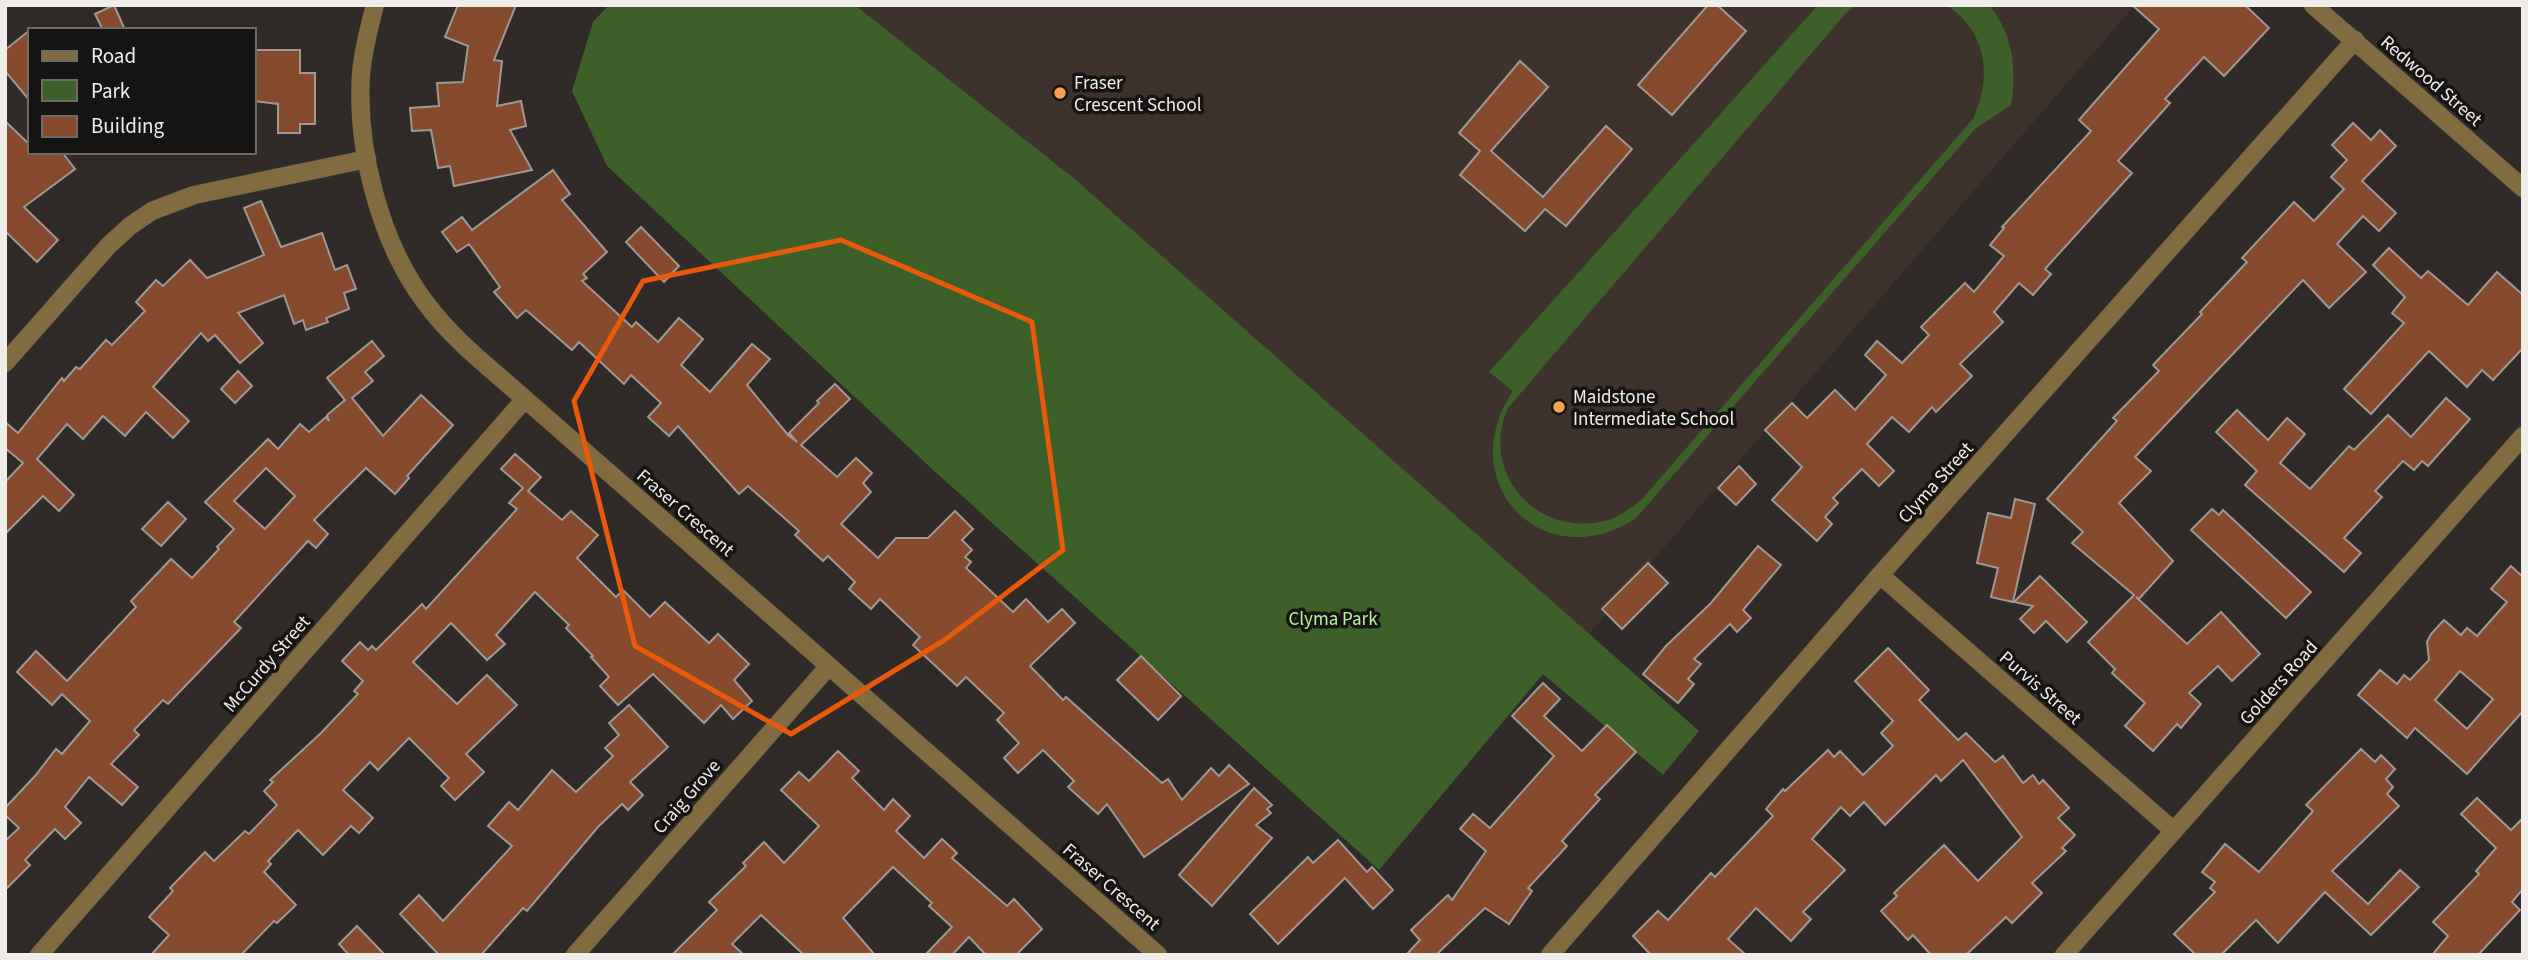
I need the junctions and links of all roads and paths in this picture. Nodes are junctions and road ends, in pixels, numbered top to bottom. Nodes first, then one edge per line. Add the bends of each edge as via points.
1 (375, 5) edge
2 (2314, 5) edge
3 (2355, 40) junction
4 (367, 159) junction
5 (2523, 188) edge
6 (5, 363) edge
7 (525, 399) junction
8 (2523, 436) edge
9 (1881, 575) junction
10 (829, 666) junction
11 (2174, 831) junction
12 (40, 955) edge
13 (575, 955) edge
14 (1158, 955) edge
15 (1550, 955) edge
16 (2064, 955) edge

1 - 4 street, Fraser Crescent via 361,73
2 - 3 street, Redwood Street
3 - 5 street, Redwood Street
3 - 9 street, Clyma Street
4 - 6 street via 194,195 152,211 109,245
4 - 7 street, Fraser Crescent via 384,223 407,276 426,305
7 - 10 street, Fraser Crescent
7 - 12 street, McCurdy Street
8 - 11 street, Golders Road
9 - 11 street, Purvis Street
9 - 15 street, Clyma Street
10 - 13 street, Craig Grove
10 - 14 street, Fraser Crescent
11 - 16 street, Golders Road

